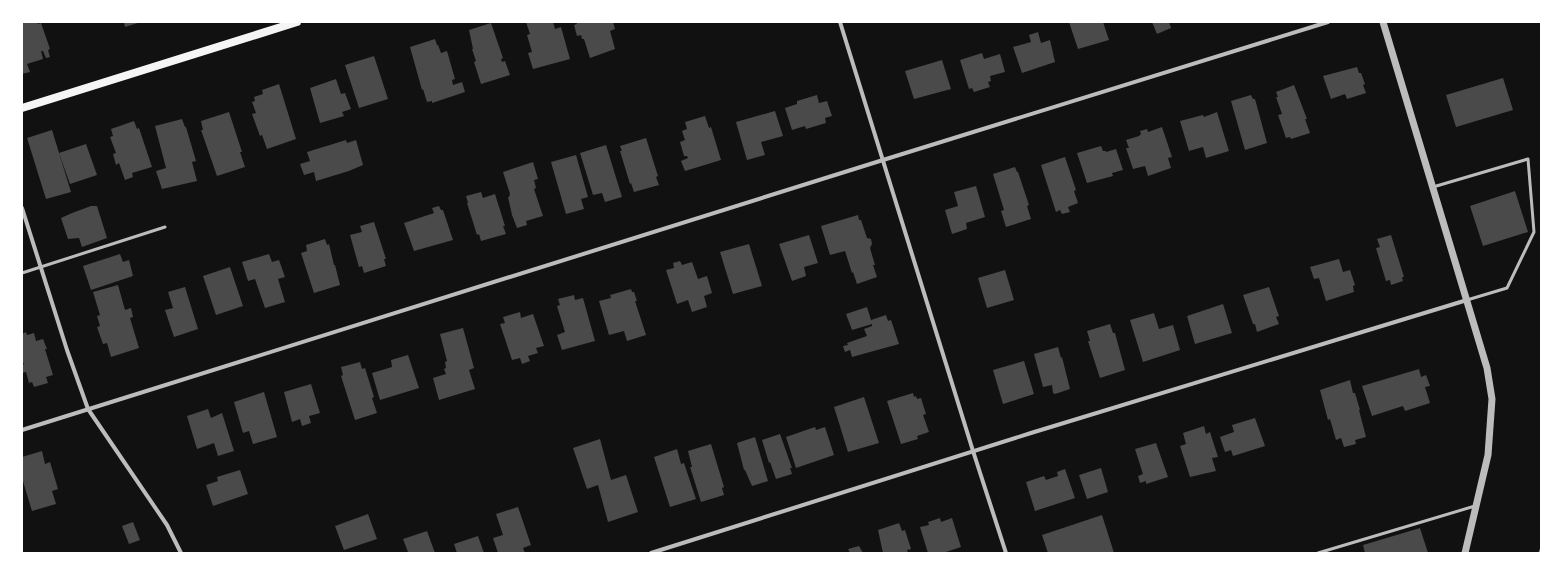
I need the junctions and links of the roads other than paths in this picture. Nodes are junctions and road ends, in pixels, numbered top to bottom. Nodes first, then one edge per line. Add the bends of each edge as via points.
1 (297, 22) edge
2 (840, 22) edge
3 (1328, 22) edge
4 (1383, 22) edge
5 (22, 108) edge
6 (883, 160) junction
7 (1433, 187) junction
8 (22, 208) edge
9 (166, 227) dead end
10 (41, 267) junction
11 (22, 273) edge
12 (1467, 300) junction
13 (88, 409) junction
14 (22, 430) edge
15 (973, 451) junction
16 (1476, 505) junction
17 (1330, 551) edge
18 (181, 553) edge
19 (651, 553) edge
20 (1006, 553) edge
21 (1318, 553) edge
22 (1465, 553) edge

1 - 5 main road
2 - 6 street
3 - 6 street
4 - 7 street
6 - 13 street
6 - 15 street
7 - 12 street
7 - 12 lane via 1528,159 1534,232 1507,288
8 - 10 street
9 - 10 lane
10 - 11 lane
10 - 13 street
12 - 15 street
12 - 16 street via 1487,368 1492,399 1488,455
13 - 14 street
13 - 18 street via 167,525
15 - 19 street
15 - 20 street
16 - 17 lane
16 - 22 street
17 - 21 lane

